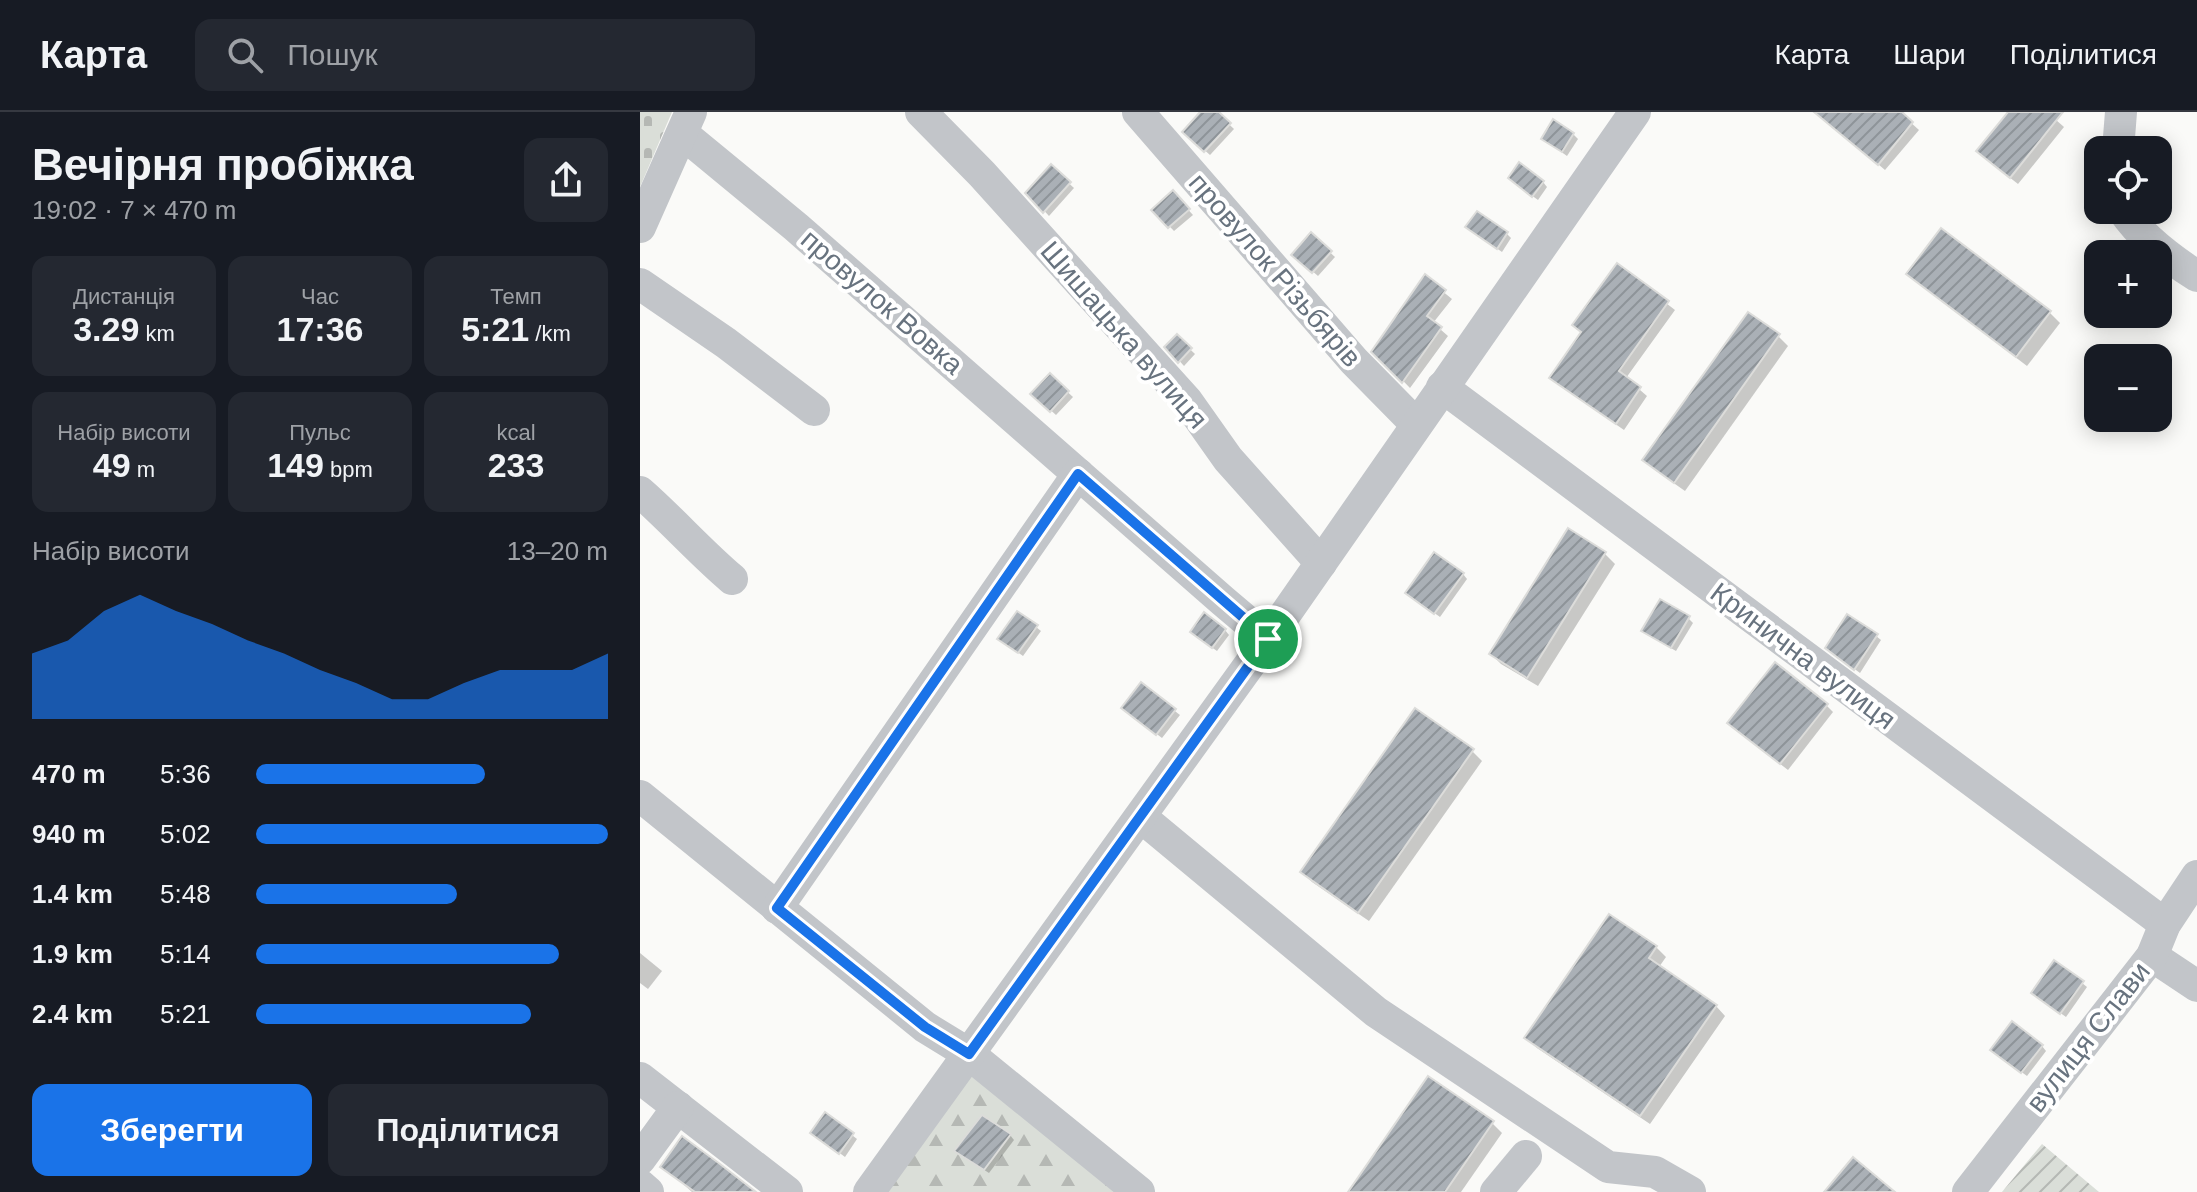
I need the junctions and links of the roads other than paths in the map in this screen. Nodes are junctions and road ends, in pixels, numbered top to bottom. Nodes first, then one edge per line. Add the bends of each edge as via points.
1 (921, 112) edge
2 (1138, 112) edge
3 (2121, 112) edge
4 (1630, 114) edge
5 (687, 123) edge
6 (2119, 136) edge
7 (2135, 224) edge
8 (640, 227) edge
9 (2197, 276) edge
10 (640, 284) edge
11 (1442, 387) junction
12 (814, 410) dead end
13 (1416, 424) junction
14 (1078, 474) junction
15 (640, 492) edge
16 (1321, 563) junction
17 (732, 579) dead end
18 (1268, 639) junction
19 (640, 796) edge
20 (1141, 817) junction
21 (2197, 876) edge
22 (777, 908) junction
23 (2165, 924) junction
24 (2152, 956) junction
25 (2197, 986) edge
26 (961, 1049) junction
27 (640, 1078) edge
28 (678, 1107) junction
29 (1526, 1156) dead end
30 (640, 1159) edge
31 (640, 1185) edge
32 (648, 1192) edge
33 (787, 1192) edge
34 (869, 1192) edge
35 (1139, 1192) edge
36 (1496, 1192) edge
37 (1690, 1192) edge
38 (1968, 1192) edge

1 - 16 street, Шишацька вулиця via 1187,401 1228,459
2 - 13 street, провулок Різьбярів via 1344,350
3 - 6 street
4 - 11 street
5 - 8 street
5 - 14 street, провулок Вовка via 796,227
7 - 9 street
10 - 12 street
11 - 13 street
11 - 23 street, Кринична вулиця
13 - 16 street
14 - 18 street, провулок Вовка
14 - 22 street
15 - 17 street
16 - 18 street
18 - 20 street
19 - 22 street
20 - 26 street
20 - 37 street via 1376,1012 1608,1167 1655,1172
21 - 23 street, вулиця Слави
22 - 26 street via 925,1027
23 - 24 street, вулиця Слави
24 - 25 street
24 - 38 street, вулиця Слави
26 - 34 street
26 - 35 street
27 - 28 street
28 - 30 street
28 - 33 street
29 - 36 street
31 - 32 street

